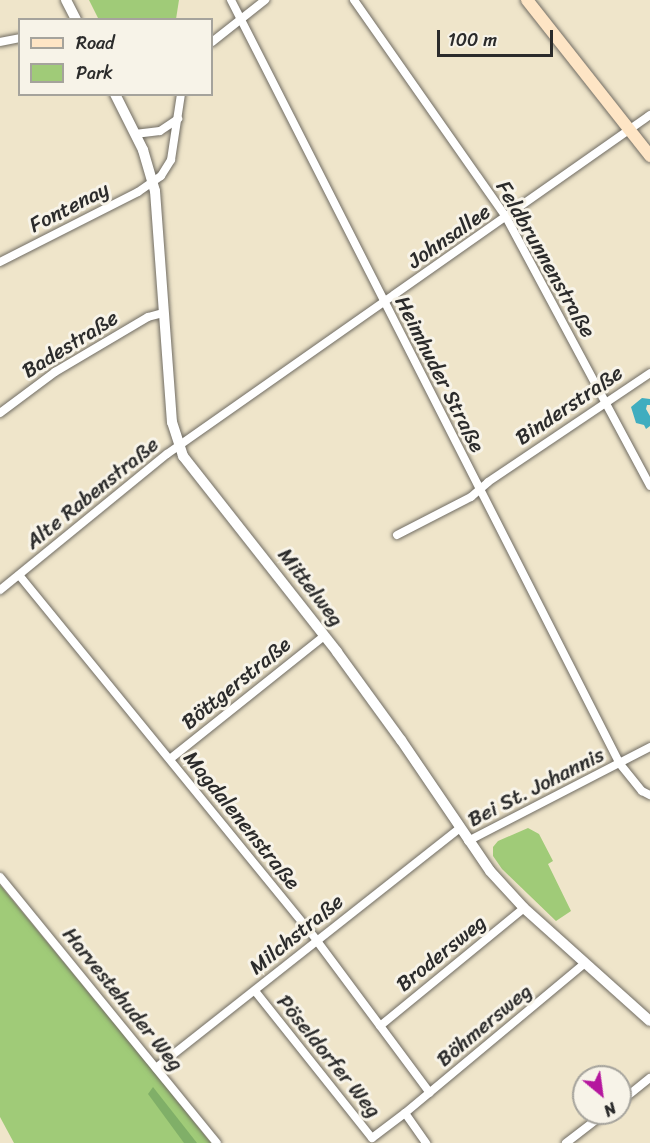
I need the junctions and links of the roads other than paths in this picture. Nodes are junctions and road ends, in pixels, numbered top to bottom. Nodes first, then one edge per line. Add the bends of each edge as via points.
1 (66, 0) edge
2 (231, 0) edge
3 (265, 0) edge
4 (354, 0) edge
5 (527, 0) edge
6 (75, 18) edge
7 (240, 19) junction
8 (18, 38) edge
9 (213, 41) edge
10 (0, 42) edge
11 (116, 96) edge
12 (181, 96) edge
13 (650, 115) edge
14 (178, 118) junction
15 (629, 130) junction
16 (135, 135) junction
17 (650, 156) edge
18 (153, 182) junction
19 (506, 217) junction
20 (0, 262) edge
21 (384, 304) junction
22 (164, 313) junction
23 (650, 373) edge
24 (606, 402) junction
25 (0, 413) edge
26 (179, 446) junction
27 (650, 486) edge
28 (480, 489) junction
29 (397, 535) dead end
30 (19, 575) junction
31 (0, 590) edge
32 (324, 636) junction
33 (650, 747) edge
34 (170, 759) junction
35 (620, 764) junction
36 (650, 795) edge
37 (459, 829) junction
38 (468, 841) junction
39 (0, 877) edge
40 (524, 908) junction
41 (317, 941) junction
42 (585, 963) junction
43 (255, 991) junction
44 (650, 1021) edge
45 (380, 1026) junction
46 (156, 1068) junction
47 (650, 1078) edge
48 (632, 1092) edge
49 (430, 1093) junction
50 (405, 1113) junction
51 (589, 1125) edge
52 (218, 1143) edge
53 (426, 1143) edge
54 (566, 1143) edge

1 - 6 street
2 - 7 street, Heimhuder Straße
3 - 7 street
4 - 19 street, Feldbrunnenstraße
5 - 15 main road
7 - 9 street
7 - 21 street, Heimhuder Straße
8 - 10 street
11 - 16 street, Mittelweg
12 - 14 street
13 - 15 street, Johnsallee
14 - 16 street via 164,129
14 - 18 street via 169,166
15 - 17 main road
15 - 19 street, Johnsallee
16 - 18 street, Mittelweg
18 - 20 street, Fontenay
18 - 22 street, Mittelweg
19 - 21 street, Johnsallee
19 - 24 street, Feldbrunnenstraße
21 - 26 street, Johnsallee
21 - 28 street, Heimhuder Straße
22 - 25 street, Badestraße via 148,317 46,378
22 - 26 street, Mittelweg via 172,422
23 - 24 street, Binderstraße
24 - 27 street, Feldbrunnenstraße
24 - 28 street, Binderstraße
26 - 30 street, Alte Rabenstraße
26 - 32 street, Mittelweg via 192,469
28 - 29 street, Binderstraße
28 - 35 street, Heimhuder Straße
30 - 31 street, Alte Rabenstraße
30 - 34 street, Magdalenenstraße
32 - 34 street, Böttgerstraße
32 - 37 street, Mittelweg via 401,740
33 - 35 street, Bei St. Johannis
34 - 41 street, Magdalenenstraße
35 - 36 street, Heimhuder Straße
35 - 38 street, Bei St. Johannis
37 - 38 street, Mittelweg
37 - 41 street, Milchstraße
38 - 40 street, Mittelweg
39 - 46 street, Harvestehuder Weg
40 - 42 street, Mittelweg
40 - 45 street, Brodersweg
41 - 43 street, Milchstraße
41 - 45 street, Magdalenenstraße
42 - 44 street, Mittelweg
42 - 49 street, Böhmersweg
43 - 46 street, Milchstraße
43 - 50 street, Pöseldorfer Weg via 372,1138
45 - 49 street, Magdalenenstraße
46 - 52 street, Harvestehuder Weg
47 - 48 street
49 - 50 street, Böhmersweg
50 - 53 street, Pöseldorfer Weg
51 - 54 street

